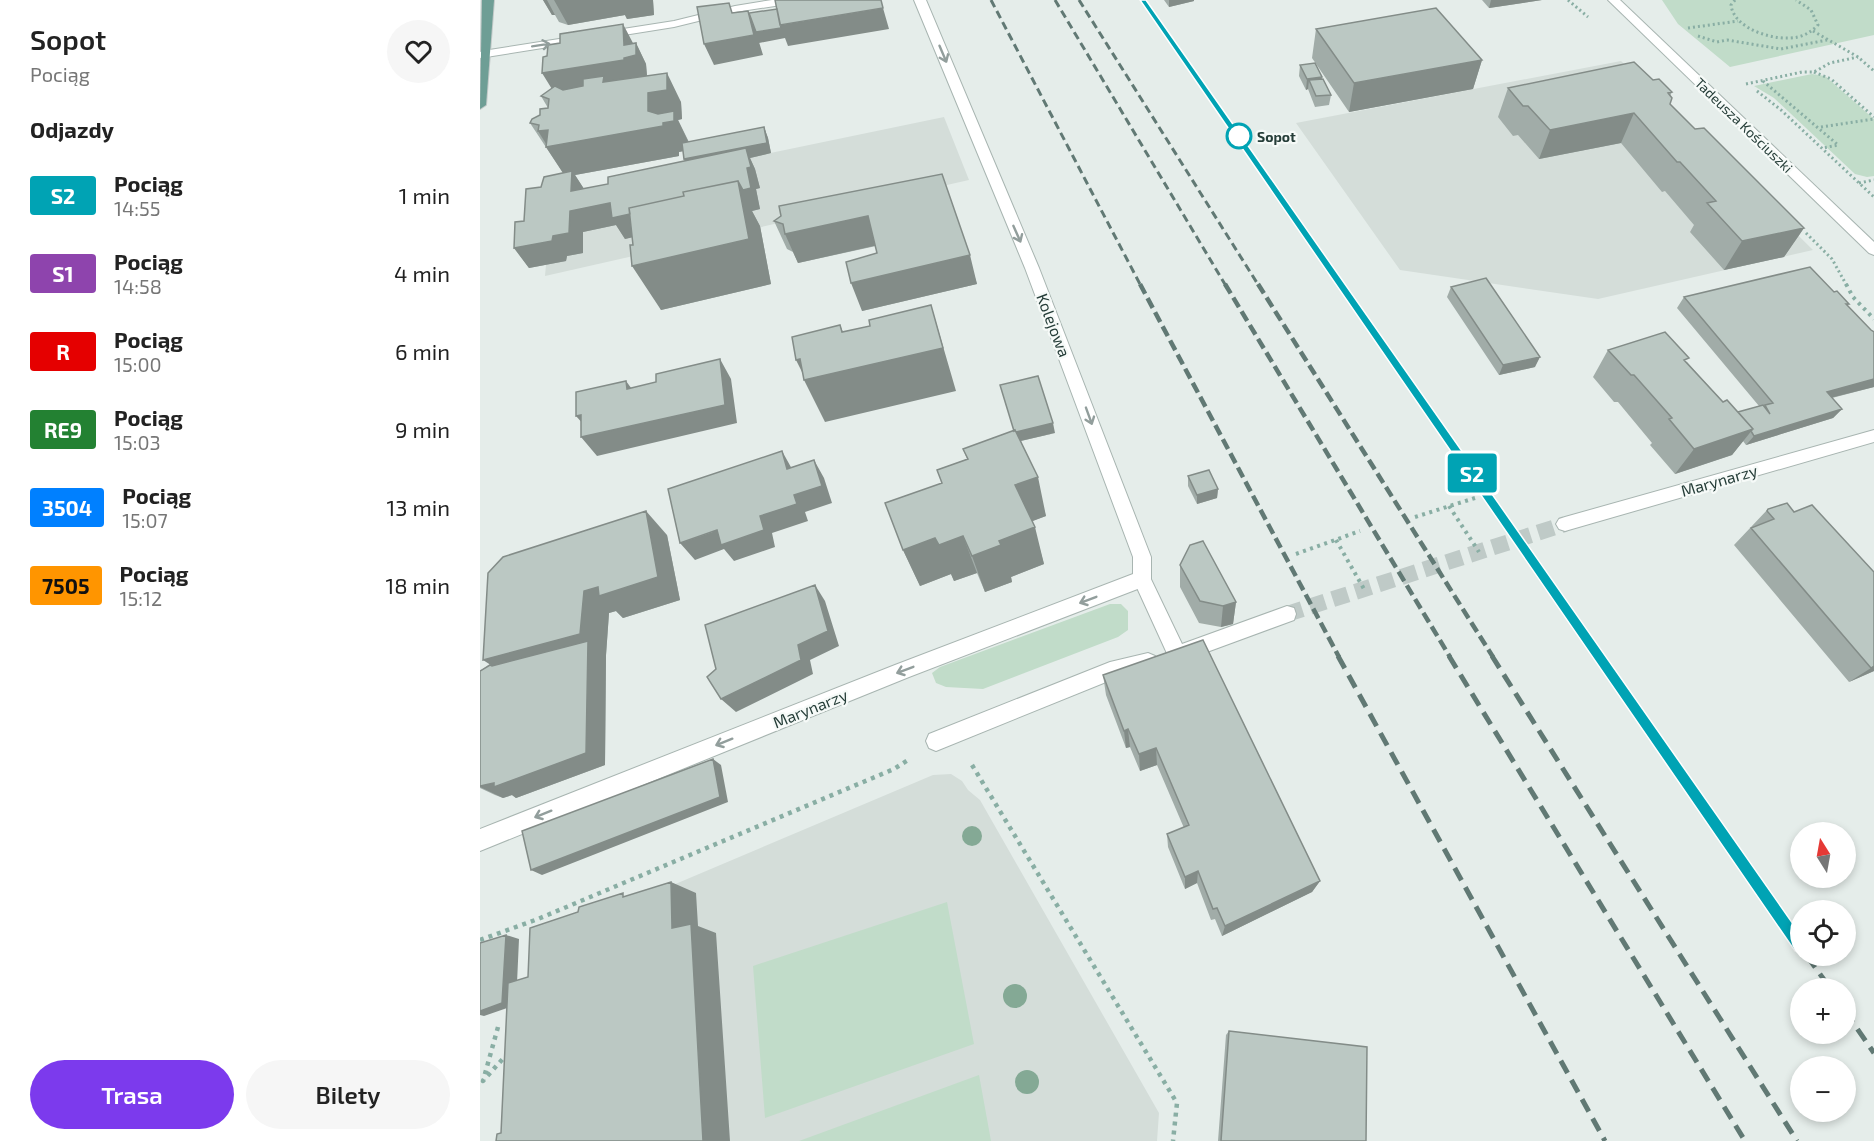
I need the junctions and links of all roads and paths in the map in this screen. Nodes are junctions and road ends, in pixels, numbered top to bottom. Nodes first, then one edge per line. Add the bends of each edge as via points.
1 (488, 0) edge
2 (794, 0) edge
3 (920, 0) edge
4 (1568, 0) edge
5 (1614, 0) edge
6 (1735, 0) edge
7 (1796, 0) edge
8 (1591, 20) dead end
9 (1738, 21) junction
10 (1701, 26) dead end
11 (1813, 31) junction
12 (1827, 40) junction
13 (1717, 42) dead end
14 (483, 55) junction
15 (1858, 57) junction
16 (1874, 71) edge
17 (1814, 72) junction
18 (1763, 81) junction
19 (1739, 86) dead end
20 (480, 105) edge
21 (1874, 118) edge
22 (1820, 128) junction
23 (1823, 148) dead end
24 (1874, 180) edge
25 (1848, 185) dead end
26 (1800, 226) edge
27 (1874, 250) edge
28 (1874, 319) edge
29 (1874, 436) edge
30 (1475, 498) dead end
31 (1449, 506) junction
32 (1415, 517) dead end
33 (1565, 524) tunnel mouth
34 (1360, 531) dead end
35 (1336, 540) junction
36 (1479, 552) dead end
37 (1296, 554) dead end
38 (1142, 579) junction
39 (1364, 589) dead end
40 (1287, 614) tunnel mouth
41 (1177, 654) junction
42 (936, 741) junction
43 (480, 840) edge
44 (538, 919) junction
45 (536, 930) edge
46 (480, 940) edge
47 (498, 1027) dead end
48 (511, 1050) edge
49 (1173, 1141) edge

1 - 14 main road
14 -> 2 street
3 -> 38 street, Kolejowa via 1066,356 1142,557
4 - 8 path
5 - 27 street, Tadeusza Kościuszki
6 - 9 path via 1732,13
7 - 11 path via 1817,17 1818,25
9 - 10 path
9 - 11 path via 1777,36
11 - 12 path
12 - 13 path via 1781,49
12 - 15 path
14 - 20 main road
15 - 16 path
15 - 17 path via 1830,63
17 - 18 path
17 - 21 path via 1831,78
18 - 19 path
18 - 22 path
21 - 22 path
22 - 23 path via 1838,146
24 - 25 path
26 - 28 path via 1833,259 1853,297
29 - 33 street, Marynarzy
30 - 31 path
31 - 32 path
31 - 36 path
34 - 35 path
35 - 37 path
35 - 39 path
38 - 41 street, Kolejowa
38 -> 43 street, Marynarzy
40 - 41 street
41 - 42 street via 1110,671
42 - 44 path via 894,769
42 - 49 path via 964,751 1177,1103
44 - 45 path
44 - 46 path
47 - 48 path via 483,1082

